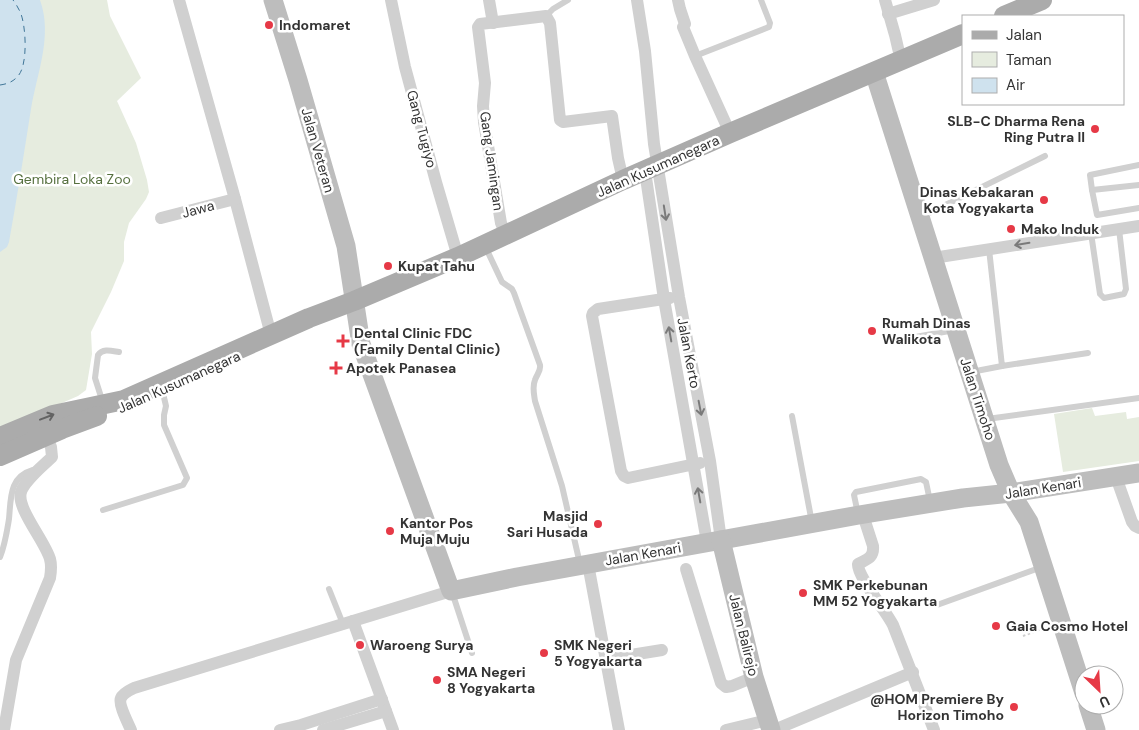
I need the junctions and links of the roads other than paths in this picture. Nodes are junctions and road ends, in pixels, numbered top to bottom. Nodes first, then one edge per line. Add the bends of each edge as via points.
1 (178, 0) edge
2 (273, 0) edge
3 (391, 0) edge
4 (489, 0) edge
5 (568, 0) edge
6 (637, 0) edge
7 (678, 0) edge
8 (761, 0) edge
9 (885, 0) edge
10 (934, 0) edge
11 (1042, 0) edge
12 (888, 14) junction
13 (1013, 14) edge
14 (546, 16) junction
15 (493, 23) junction
16 (962, 34) edge
17 (695, 56) junction
18 (901, 61) junction
19 (874, 72) junction
20 (730, 133) junction
21 (1045, 156) dead end
22 (1139, 165) edge
23 (651, 168) junction
24 (623, 180) junction
25 (1139, 185) edge
26 (1092, 190) junction
27 (235, 199) junction
28 (1139, 208) edge
29 (920, 217) junction
30 (161, 218) dead end
31 (1139, 226) edge
32 (1119, 229) junction
33 (1091, 233) junction
34 (506, 235) junction
35 (484, 245) junction
36 (989, 250) junction
37 (458, 257) junction
38 (934, 258) junction
39 (679, 297) junction
40 (664, 299) junction
41 (354, 301) junction
42 (956, 330) junction
43 (271, 335) junction
44 (898, 340) dead end
45 (119, 352) dead end
46 (1088, 354) dead end
47 (1002, 366) junction
48 (970, 372) junction
49 (162, 389) junction
50 (1139, 398) edge
51 (103, 404) junction
52 (792, 416) dead end
53 (985, 419) junction
54 (2, 445) edge
55 (50, 447) junction
56 (710, 461) junction
57 (693, 465) junction
58 (40, 469) junction
59 (1139, 473) edge
60 (1116, 477) junction
61 (1011, 493) junction
62 (931, 504) junction
63 (103, 510) dead end
64 (861, 515) junction
65 (812, 524) junction
66 (1139, 528) edge
67 (714, 541) junction
68 (0, 557) edge
69 (584, 565) junction
70 (442, 566) junction
71 (1043, 567) junction
72 (686, 569) dead end
73 (475, 586) junction
74 (329, 588) dead end
75 (451, 591) junction
76 (937, 605) dead end
77 (348, 623) junction
78 (662, 650) dead end
79 (472, 653) dead end
80 (606, 659) junction
81 (1075, 665) edge
82 (912, 672) junction
83 (754, 677) junction
84 (384, 705) junction
85 (1091, 715) edge
86 (302, 727) edge
87 (771, 727) edge
88 (4, 730) edge
89 (131, 730) edge
90 (280, 730) edge
91 (324, 730) edge
92 (393, 730) edge
93 (620, 730) edge
94 (726, 730) edge
95 (934, 730) edge
96 (1096, 730) edge

1 - 27 street
2 - 41 main road, Jalan Veteran via 346,246
3 - 37 street, Gang Tugiyo via 406,68
4 - 15 street
5 - 14 lane
6 - 23 street via 654,144
7 - 17 street via 685,24 683,27
8 - 17 lane via 769,27
9 - 12 street
10 - 12 street
11 - 13 main road
12 - 18 street
14 - 15 street
14 - 24 street via 550,23 560,120 612,116
15 - 34 street, Gang Jamingan via 479,26 485,83 484,122 501,223
16 - 18 main road, Jalan Kusumanegara
17 - 20 street
18 - 19 main road, Jalan Kusumanegara
19 - 20 main road, Jalan Kusumanegara
19 - 29 main road, Jalan Timoho
20 - 23 main road, Jalan Kusumanegara
21 - 29 lane
22 - 26 lane via 1090,175
23 - 24 main road, Jalan Kusumanegara
23 -> 39 street, Jalan Kerto
23 - 40 street, Jalan Kerto
24 - 34 main road, Jalan Kusumanegara
25 - 26 lane
26 - 28 lane via 1097,215
27 - 30 street, Jawa
27 - 43 street
29 - 38 main road, Jalan Timoho
31 - 32 street
32 - 33 street
32 - 33 lane via 1126,289 1124,294 1104,298 1100,294
33 -> 36 street
34 - 35 main road, Jalan Kusumanegara
35 - 37 main road, Jalan Kusumanegara
35 - 69 lane via 502,282 514,293 540,365 533,387 535,401
36 - 38 street
36 - 47 lane
37 - 41 main road, Jalan Kusumanegara
38 - 42 main road, Jalan Timoho
39 - 40 street
39 -> 56 street, Jalan Kerto
57 -> 40 street, Jalan Kerto
40 - 57 street via 598,309 592,316 624,476 628,478
41 - 43 main road, Jalan Kusumanegara
41 - 49 main road, Jalan Kusumanegara via 311,324
41 - 70 main road via 361,344
42 - 44 lane
42 - 48 main road, Jalan Timoho
43 - 51 main road, Jalan Kusumanegara via 124,400
45 - 51 lane via 104,351 98,355 95,378
46 - 47 lane
47 - 48 lane
48 - 53 main road, Jalan Timoho
49 - 55 main road, Jalan Kusumanegara via 124,407 62,429
49 - 63 lane via 166,406 164,425 187,478 183,485
50 - 53 lane
54 -> 51 main road, Jalan Kusumanegara via 53,415
52 - 65 lane
53 - 61 main road, Jalan Timoho
54 - 55 main road, Jalan Kusumanegara
55 - 58 street
56 - 57 street
56 - 67 street, Jalan Kerto
67 -> 57 street, Jalan Kerto
58 - 68 lane via 22,475 13,488
58 - 88 street via 24,486 20,499 48,553 50,578 16,660
59 - 60 main road, Jalan Kenari
60 - 61 main road, Jalan Kenari
60 - 66 street via 1132,522
61 - 62 main road, Jalan Kenari
61 - 71 main road, Jalan Timoho via 1029,522
62 - 64 main road, Jalan Kenari
62 - 64 lane via 926,482 921,479 856,492 854,495
64 - 65 main road, Jalan Kenari
64 - 82 street via 874,551 870,558 858,565 868,587 888,615
65 - 67 main road, Jalan Kenari
67 - 69 main road, Jalan Kenari
67 - 83 main road, Jalan Balirejo
69 - 73 main road, Jalan Kenari
69 - 80 street
70 - 73 main road via 454,579
70 - 75 main road
71 - 76 lane
71 - 81 main road, Jalan Timoho
72 - 83 street via 720,683 732,686
73 - 75 main road, Jalan Kenari
74 - 77 lane
75 - 77 street
75 - 79 lane
77 - 84 street
77 - 89 street via 134,688 120,699
78 - 80 street
80 - 93 street
82 - 87 street
82 - 95 street
83 - 87 main road, Jalan Balirejo
84 - 86 street
84 - 91 street
84 - 92 street
85 - 96 main road
86 - 90 street
87 - 94 street

